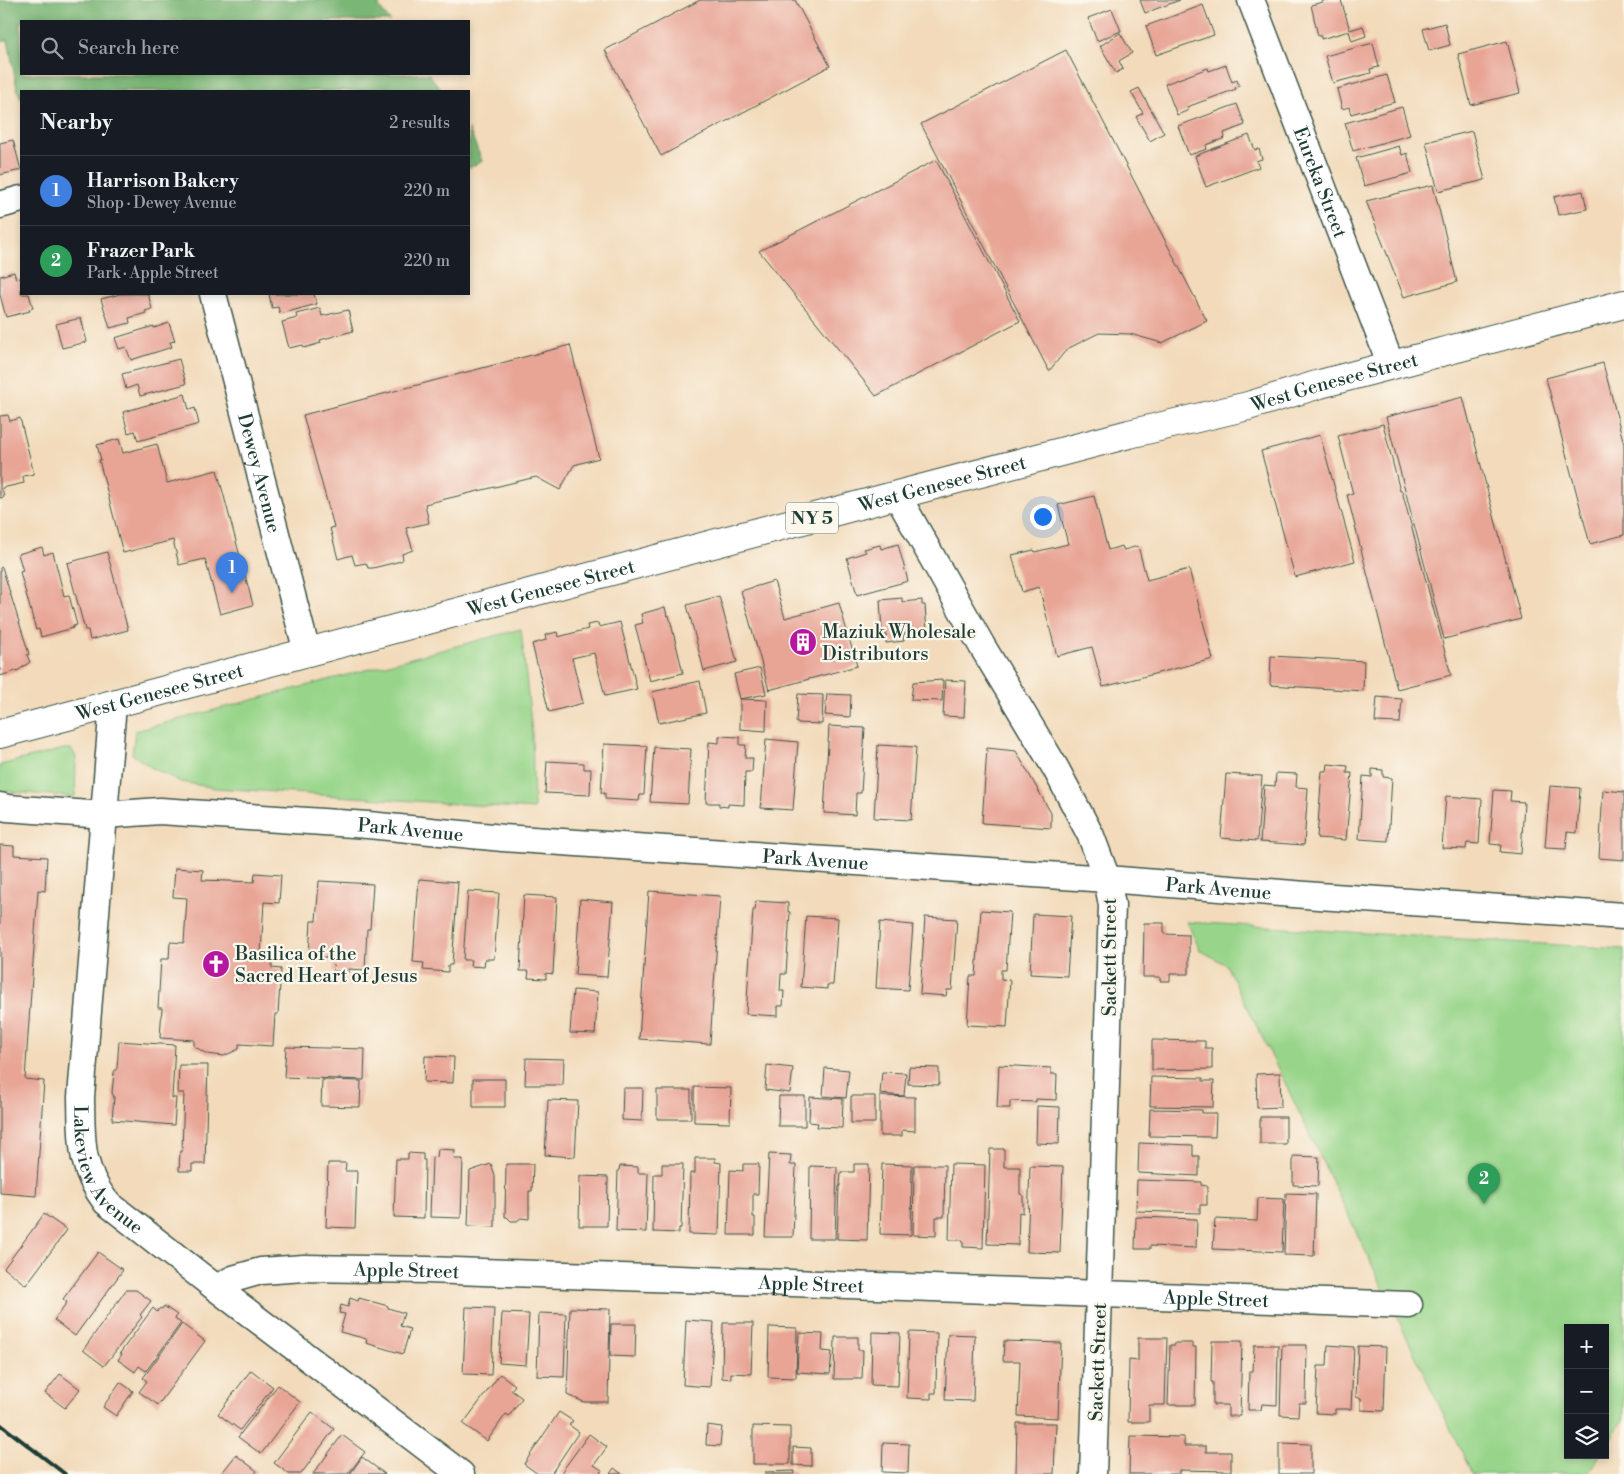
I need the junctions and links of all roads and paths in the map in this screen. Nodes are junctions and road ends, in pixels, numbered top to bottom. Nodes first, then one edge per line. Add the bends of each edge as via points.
1 (1251, 0) edge
2 (20, 199) edge
3 (0, 205) edge
4 (213, 295) edge
5 (1624, 304) edge
6 (1391, 365) junction
7 (897, 495) junction
8 (307, 652) junction
9 (113, 704) junction
10 (0, 734) edge
11 (2, 807) edge
12 (104, 815) junction
13 (1106, 879) junction
14 (1624, 916) edge
15 (216, 1288) junction
16 (1100, 1294) junction
17 (1409, 1305) dead end
18 (461, 1474) edge
19 (1093, 1474) edge

1 - 6 street, Eureka Street
2 - 3 street
4 - 8 street, Dewey Avenue
5 - 6 main road, West Genesee Street / NY 5
6 - 7 main road, West Genesee Street / NY 5 via 1248,406
7 - 8 main road, West Genesee Street / NY 5
7 - 13 street, Sackett Street via 1056,769 1092,836
8 - 9 main road, West Genesee Street / NY 5
9 - 10 main road, West Genesee Street / NY 5
9 - 12 street, Lakeview Avenue
11 - 12 street, Park Avenue
12 - 13 street, Park Avenue via 170,811 503,838
12 - 15 street, Lakeview Avenue via 81,1097 82,1152 94,1187 106,1202
13 - 14 street, Park Avenue
13 - 16 street, Sackett Street via 1112,905
15 - 16 street, Apple Street via 261,1271 304,1268
15 - 18 street, Lakeview Avenue
16 - 17 street, Apple Street
16 - 19 street, Sackett Street

